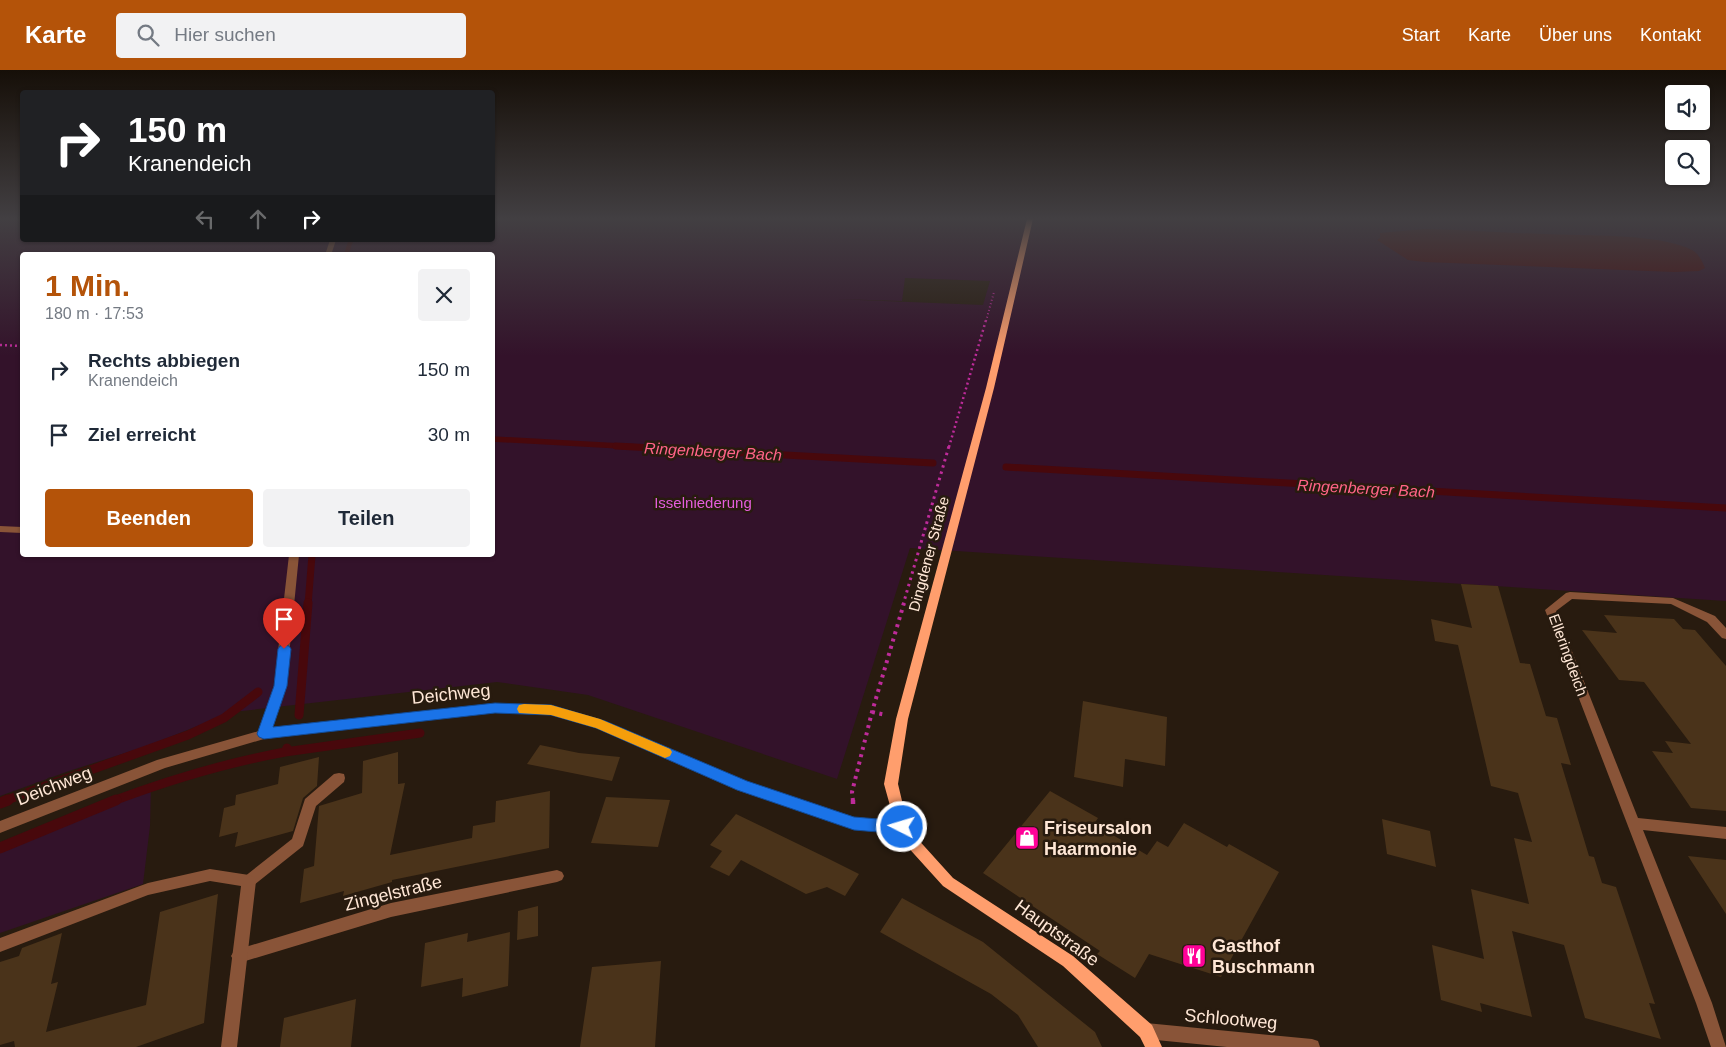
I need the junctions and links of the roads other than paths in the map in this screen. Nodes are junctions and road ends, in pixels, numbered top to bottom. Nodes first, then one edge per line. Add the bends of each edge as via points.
1 (1019, 265) edge
2 (0, 529) edge
3 (20, 530) edge
4 (293, 557) edge
5 (1726, 636) edge
6 (264, 734) junction
7 (339, 778) dead end
8 (1633, 823) junction
9 (0, 827) edge
10 (902, 827) junction
11 (1726, 833) edge
12 (557, 876) dead end
13 (249, 881) junction
14 (948, 882) joint
15 (0, 945) edge
16 (239, 956) junction
17 (1146, 1031) junction
18 (229, 1047) edge
19 (1154, 1047) edge
20 (1312, 1047) edge
21 (1719, 1047) edge

1 - 10 main road, Dingdener Straße via 902,720 890,784
2 - 3 street
4 - 6 street via 280,686
5 - 8 street, Elleringdeich via 1711,619 1673,601 1570,595 1550,610
6 - 9 street, Deichweg via 162,764
6 - 10 street, Deichweg via 495,708 551,710 600,724 742,786 854,823
7 - 13 street via 310,803 298,842
8 - 11 street
8 - 21 street, Elleringdeich
10 - 14 main road, Dingdener Straße
12 - 16 street, Zingelstraße via 392,910
13 - 15 street via 210,875 148,889
13 - 16 street
14 - 17 main road, Hauptstraße via 1068,960
16 - 18 street
17 - 19 main road, Hauptstraße
17 - 20 street, Schlootweg

